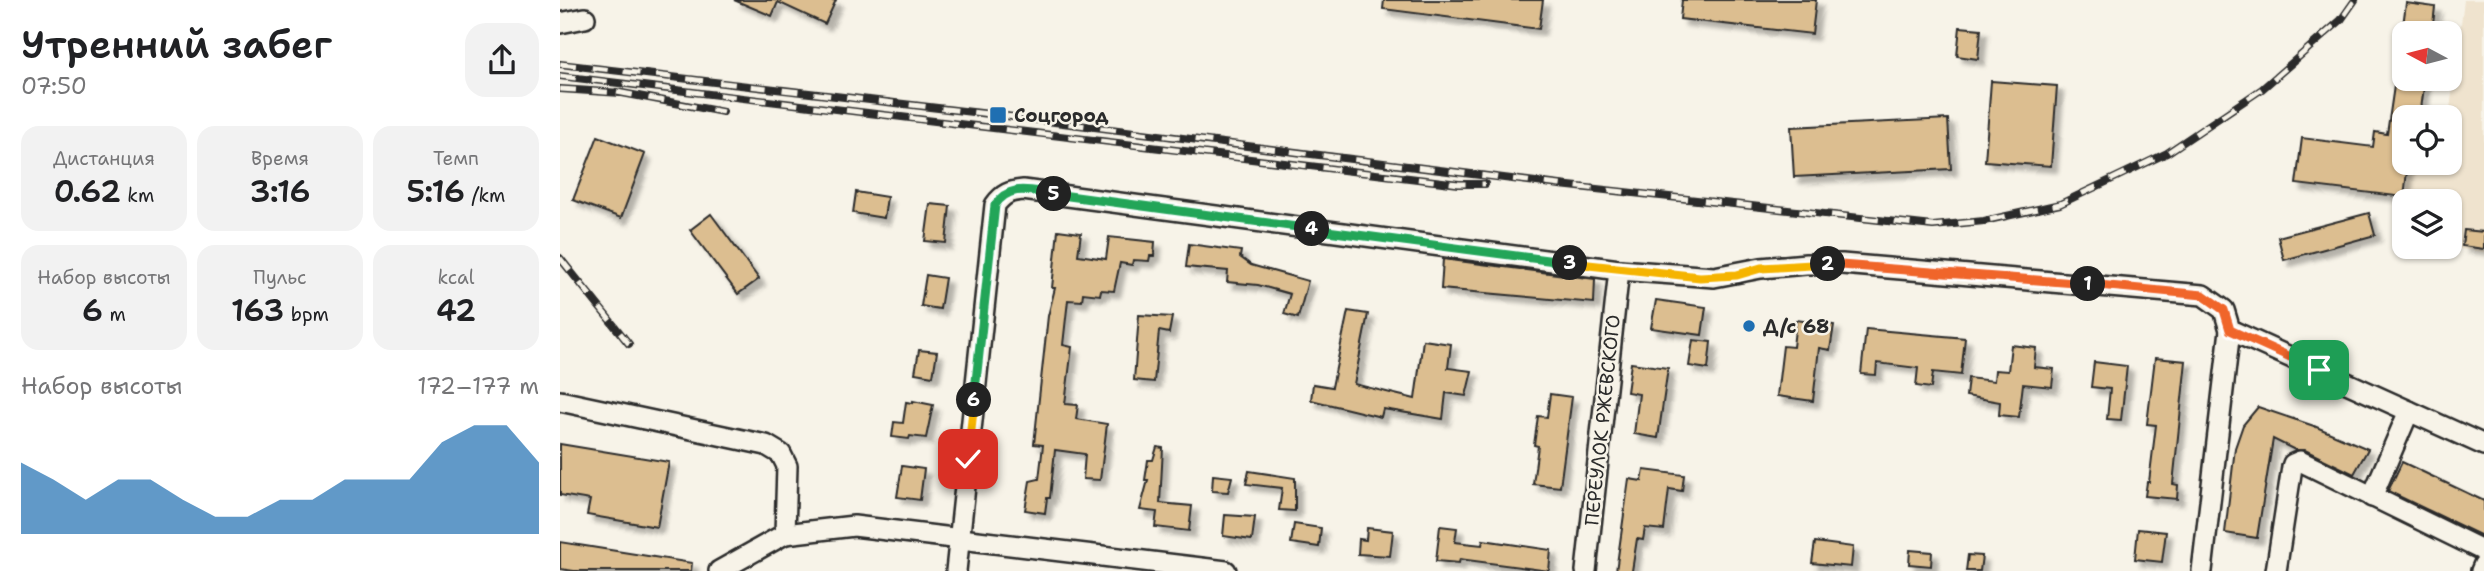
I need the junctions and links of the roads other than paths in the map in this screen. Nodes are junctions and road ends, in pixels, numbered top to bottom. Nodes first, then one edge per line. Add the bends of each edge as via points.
1 (586, 18) dead end
2 (560, 23) edge
3 (1619, 270) junction
4 (2230, 330) junction
5 (560, 401) edge
6 (2409, 411) junction
7 (2484, 445) edge
8 (2372, 496) junction
9 (785, 534) junction
10 (960, 539) junction
11 (2484, 551) edge
12 (2484, 564) edge
13 (719, 571) edge
14 (956, 571) edge
15 (1226, 571) edge
16 (1586, 571) edge
17 (2202, 571) edge
18 (2276, 571) edge
19 (2480, 571) edge

1 - 2 street
3 - 4 street via 1714,277 1761,268 1842,264 2189,293 2218,303
3 - 10 street via 1012,191 995,205
3 - 16 street, ПЕРЕУЛОК РЖЕВСКОГО
4 - 6 street
4 - 17 street
5 - 9 street via 774,449 788,466
6 - 7 street
6 - 8 street
8 - 11 street
8 - 18 street via 2303,462 2293,464
9 - 10 street via 854,526
9 - 13 street
10 - 14 street
10 - 15 street
12 - 19 street

